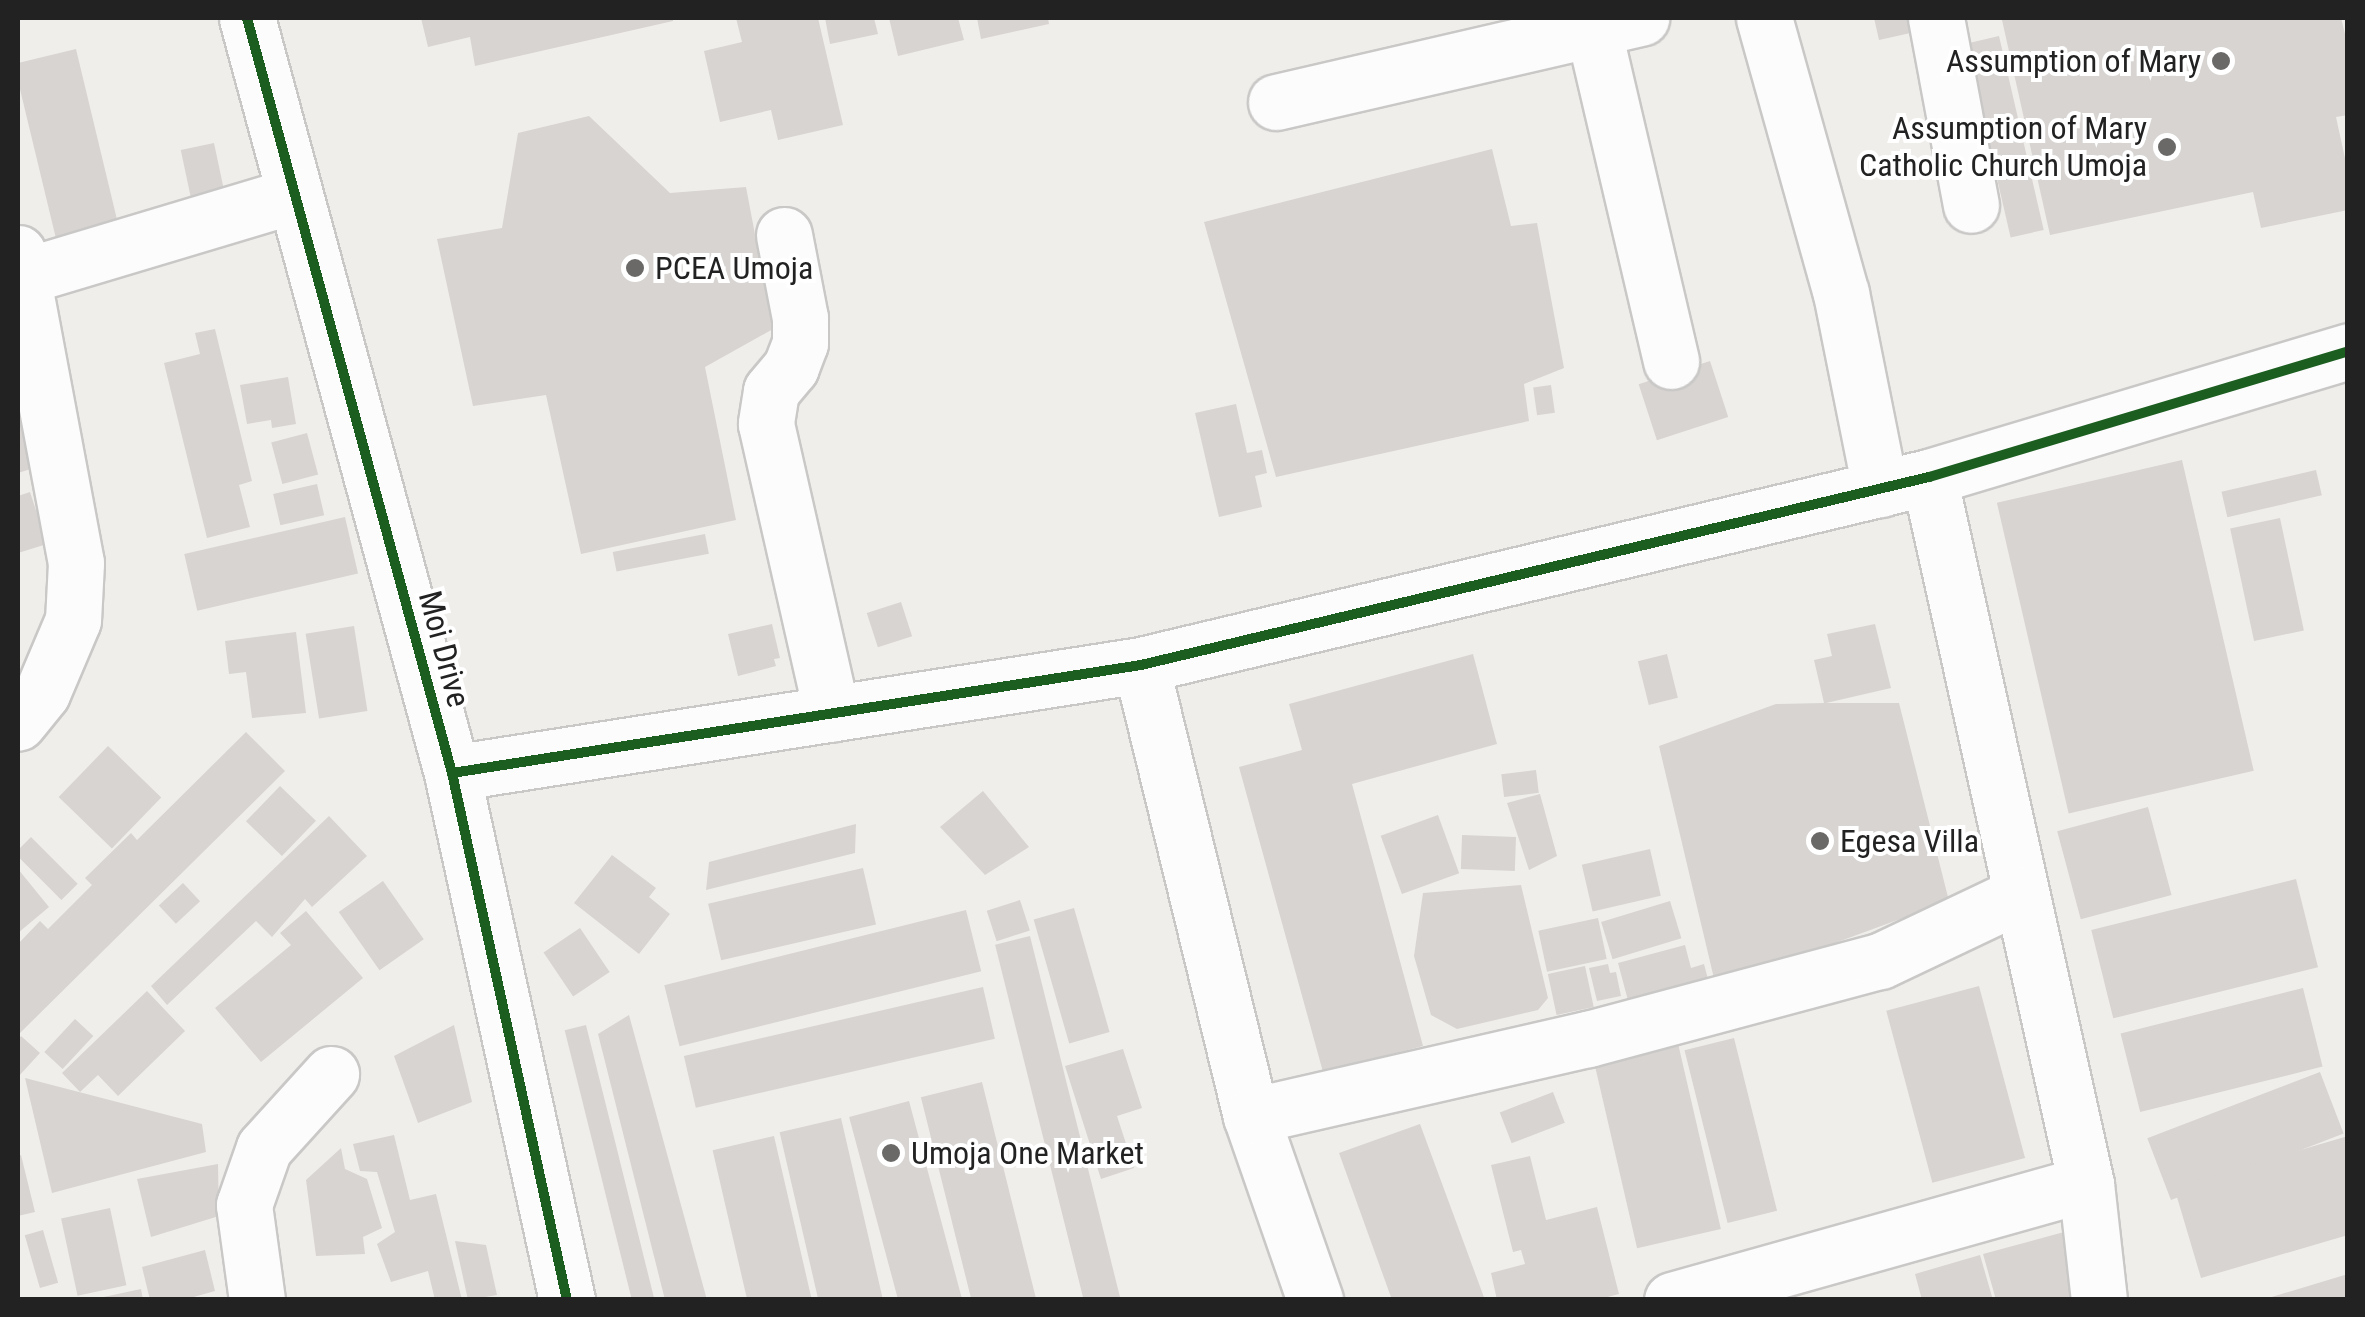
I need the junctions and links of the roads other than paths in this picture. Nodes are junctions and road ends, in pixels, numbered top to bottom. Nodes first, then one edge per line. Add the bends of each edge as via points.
1 (247, 18) edge
2 (1764, 18) edge
3 (1936, 18) edge
4 (1617, 23) edge
5 (1276, 102) dead end
6 (294, 196) junction
7 (1972, 205) dead end
8 (784, 235) dead end
9 (20, 268) edge
10 (2348, 350) edge
11 (1671, 360) dead end
12 (1904, 483) junction
13 (1141, 665) junction
14 (832, 714) junction
15 (18, 723) edge
16 (452, 773) junction
17 (2021, 894) junction
18 (331, 1074) dead end
19 (1251, 1116) junction
20 (2086, 1184) junction
21 (257, 1300) edge
22 (568, 1300) edge
23 (1315, 1300) edge
24 (1672, 1300) edge
25 (2099, 1300) edge

1 - 6 street, Moi Drive
2 - 12 street via 1841,293
3 - 7 street
4 - 5 street
4 - 11 street
6 - 9 street
6 - 16 street, Moi Drive
8 - 14 street via 800,343 772,391 766,424
9 - 15 street via 76,563 73,620 42,693
10 - 12 street
12 - 13 street
12 - 17 street
13 - 14 street
13 - 19 street
14 - 16 street
16 - 22 street, Moi Drive
17 - 19 street via 1880,961 1588,1039
17 - 20 street
18 - 21 street via 264,1148 244,1205
19 - 23 street
20 - 24 street
20 - 25 street

